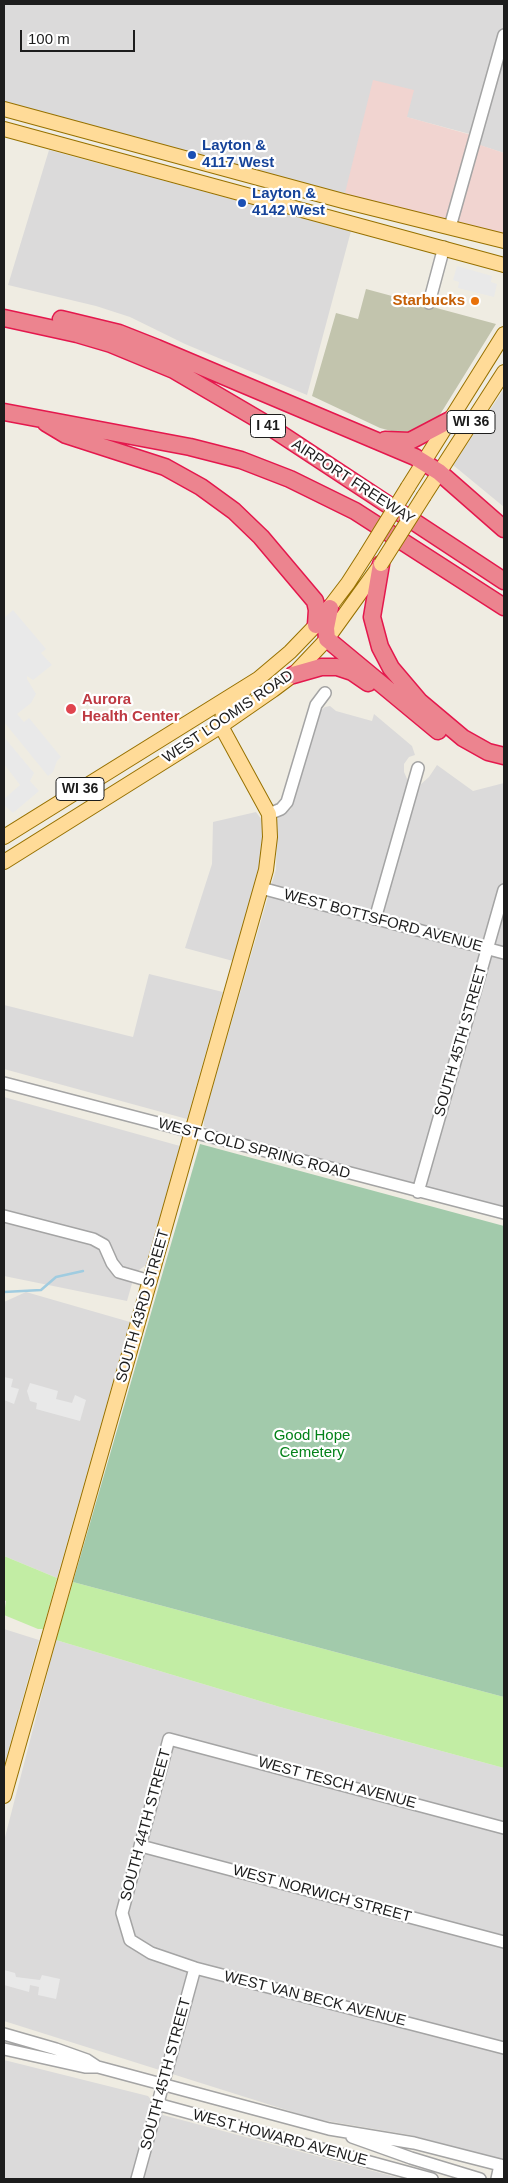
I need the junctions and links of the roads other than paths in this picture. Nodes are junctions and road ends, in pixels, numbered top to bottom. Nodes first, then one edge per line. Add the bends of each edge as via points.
1 (504, 35) edge
2 (4, 109) edge
3 (4, 129) edge
4 (450, 227) junction
5 (504, 241) edge
6 (444, 247) junction
7 (482, 258) junction
8 (504, 264) edge
9 (504, 272) edge
10 (429, 303) dead end
11 (7, 318) edge
12 (504, 334) edge
13 (504, 372) edge
14 (4, 412) edge
15 (36, 416) junction
16 (450, 420) junction
17 (372, 438) junction
18 (425, 462) junction
19 (439, 472) junction
20 (504, 529) edge
21 (428, 558) junction
22 (380, 564) junction
23 (504, 580) edge
24 (330, 608) junction
25 (504, 608) edge
26 (504, 617) edge
27 (316, 625) junction
28 (327, 639) junction
29 (293, 675) junction
30 (248, 686) junction
31 (324, 693) dead end
32 (400, 701) junction
33 (210, 710) junction
34 (221, 726) junction
35 (174, 756) junction
36 (504, 756) edge
37 (504, 766) edge
38 (418, 768) dead end
39 (269, 814) junction
40 (4, 837) edge
41 (4, 862) edge
42 (261, 888) junction
43 (504, 890) edge
44 (375, 919) junction
45 (488, 948) junction
46 (504, 953) edge
47 (4, 1083) edge
48 (191, 1133) junction
49 (418, 1192) junction
50 (504, 1213) edge
51 (4, 1216) edge
52 (150, 1282) junction
53 (169, 1739) joint
54 (4, 1796) edge
55 (504, 1828) edge
56 (141, 1846) junction
57 (130, 1940) joint
58 (504, 1942) edge
59 (195, 1968) junction
60 (4, 2034) edge
61 (504, 2048) edge
62 (4, 2049) edge
63 (98, 2067) junction
64 (163, 2085) junction
65 (157, 2104) junction
66 (329, 2128) junction
67 (324, 2150) junction
68 (502, 2166) edge
69 (137, 2179) edge
70 (432, 2179) edge
71 (480, 2179) edge
72 (497, 2179) edge

1 - 4 street
2 - 4 main road
3 - 6 main road
4 - 5 main road
6 - 7 main road
6 - 10 street
7 - 8 main road
7 - 9 main road
11 - 17 highway via 24,312 71,320 119,334
11 - 23 highway, AIRPORT FREEWAY / I 41 via 110,344 182,374 261,421
12 - 16 main road, WEST LOOMIS ROAD / WI 36
13 - 19 main road, WEST LOOMIS ROAD / WI 36
14 - 15 highway, AIRPORT FREEWAY
15 - 21 highway, AIRPORT FREEWAY via 241,460 290,479 355,511
15 - 27 highway via 66,434 148,460 183,476 234,511 261,537 315,602
16 - 17 highway via 410,441
16 - 18 main road, WEST LOOMIS ROAD / WI 36
17 - 18 highway
18 - 19 highway
18 - 24 main road, WEST LOOMIS ROAD / WI 36, bridge
19 - 20 highway
19 - 22 main road, WEST LOOMIS ROAD / WI 36, bridge
21 - 25 highway, AIRPORT FREEWAY
21 - 26 highway via 447,577
22 - 28 main road, WEST LOOMIS ROAD / WI 36
22 - 36 highway via 372,617 380,647 391,668 419,701 463,738 488,752
24 - 27 main road, WEST LOOMIS ROAD / WI 36
24 - 28 highway
27 - 30 main road, WEST LOOMIS ROAD / WI 36 via 276,665
28 - 29 main road, WEST LOOMIS ROAD / WI 36
28 - 32 highway
29 - 32 highway via 321,667 346,669
29 - 34 main road, WEST LOOMIS ROAD / WI 36
30 - 33 main road, WEST LOOMIS ROAD / WI 36
30 - 34 main road via 223,713
31 - 39 street via 316,705 287,802
32 - 37 highway via 470,754
33 - 35 main road via 199,730
33 - 40 main road, WEST LOOMIS ROAD / WI 36
34 - 35 main road, WEST LOOMIS ROAD / WI 36
34 - 39 main road, SOUTH 43RD STREET
35 - 41 main road, WEST LOOMIS ROAD / WI 36
38 - 44 street
39 - 42 main road, SOUTH 43RD STREET via 269,853
42 - 44 street, WEST BOTTSFORD AVENUE
42 - 48 main road, SOUTH 43RD STREET
43 - 45 street, SOUTH 45TH STREET
44 - 45 street, WEST BOTTSFORD AVENUE
45 - 46 street, WEST BOTTSFORD AVENUE
45 - 49 street, SOUTH 45TH STREET
47 - 48 street, WEST COLD SPRING ROAD
48 - 49 street, WEST COLD SPRING ROAD
48 - 52 main road, SOUTH 43RD STREET
49 - 50 street, WEST COLD SPRING ROAD
51 - 52 street via 93,1239 104,1245 120,1272
52 - 54 main road, SOUTH 43RD STREET
53 - 55 street, WEST TESCH AVENUE
53 - 56 street, SOUTH 44TH STREET
56 - 57 street, SOUTH 44TH STREET via 122,1913
56 - 58 street, WEST NORWICH STREET
57 - 59 street, WEST VAN BECK AVENUE via 151,1953
59 - 61 street, WEST VAN BECK AVENUE
59 - 64 street, SOUTH 45TH STREET
60 - 63 street, WEST HOWARD AVENUE via 71,2054
62 - 63 street, WEST HOWARD AVENUE
63 - 64 street, WEST HOWARD AVENUE
64 - 65 street, SOUTH 45TH STREET
64 - 66 street, WEST HOWARD AVENUE
65 - 67 street, WEST HOWARD AVENUE
65 - 69 street, SOUTH 45TH STREET
66 - 67 street
66 - 68 street, WEST HOWARD AVENUE via 414,2143
66 - 71 street, WEST HOWARD AVENUE
67 - 70 street, WEST HOWARD AVENUE
68 - 72 street

